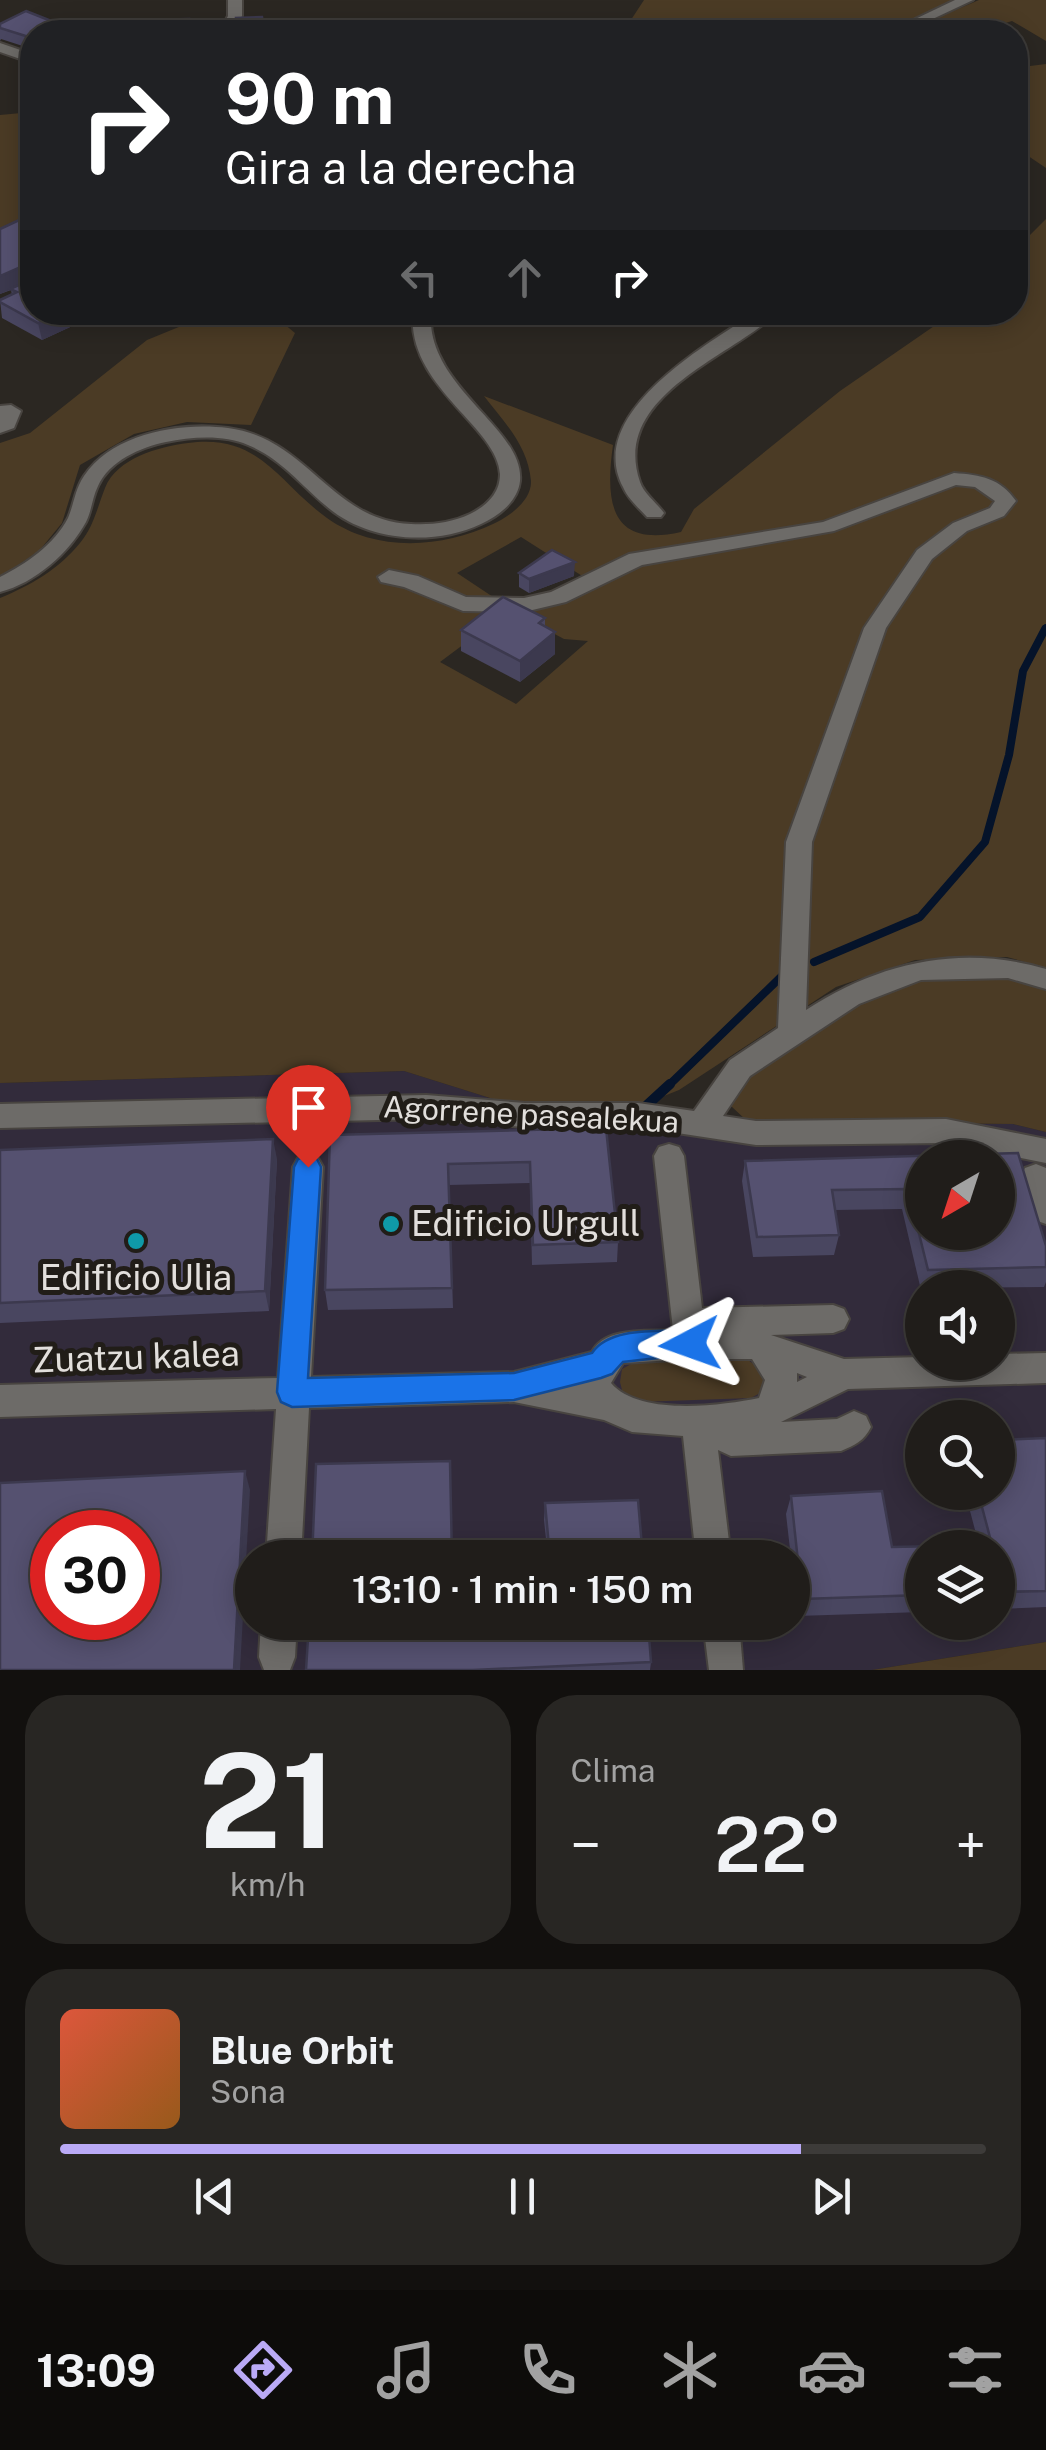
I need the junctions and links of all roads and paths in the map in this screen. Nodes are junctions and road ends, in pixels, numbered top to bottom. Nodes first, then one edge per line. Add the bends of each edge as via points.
1 (966, 0) edge
2 (922, 20) edge
3 (421, 325) edge
4 (751, 325) edge
5 (0, 412) edge
6 (0, 427) edge
7 (654, 513) dead end
8 (390, 577) dead end
9 (0, 585) edge
10 (1046, 980) edge
11 (792, 1030) junction
12 (0, 1116) edge
13 (702, 1124) junction
14 (670, 1156) dead end
15 (1041, 1164) edge
16 (308, 1167) dead end
17 (1046, 1210) edge
18 (834, 1319) dead end
19 (689, 1333) junction
20 (764, 1350) junction
21 (601, 1364) junction
22 (1046, 1368) edge
23 (844, 1374) junction
24 (514, 1386) junction
25 (292, 1392) junction
26 (0, 1401) edge
27 (610, 1406) junction
28 (770, 1410) junction
29 (698, 1418) junction
30 (854, 1427) dead end
31 (284, 1540) edge
32 (712, 1540) edge
33 (723, 1640) edge
34 (726, 1666) dead end

1 - 2 street
3 - 9 street via 425,351 506,455 509,491 495,507 439,530 380,529 354,519 256,440 166,436 110,458 84,492 81,513 65,538 44,560
4 - 7 street via 659,388 637,415 625,451 631,485
5 - 6 street via 11,412
8 - 11 street via 463,604 524,605 558,597 636,559 827,527 954,478 997,489 1006,500 997,512 960,527 924,556 875,628 799,842
10 - 11 street, Agorrene pasealekua via 1008,968 920,970 849,996
11 - 13 street, Agorrene pasealekua via 740,1068
12 - 13 street, Agorrene pasealekua via 426,1107 525,1116 638,1115
13 - 15 street, Agorrene pasealekua via 756,1133 946,1131
14 - 19 street
15 - 17 street
16 - 25 street
18 - 19 street
19 - 20 street, Zuatzu kalea
19 - 21 street, Zuatzu kalea via 620,1348
20 - 23 street, Zuatzu kalea
20 - 28 street via 782,1377
21 - 24 street, Zuatzu kalea
21 - 27 street via 593,1385
22 - 23 street, Zuatzu kalea
23 - 28 street, Zuatzu kalea
24 - 25 street, Zuatzu kalea
24 - 27 street, Zuatzu kalea
25 - 26 street, Zuatzu kalea
25 - 31 street
27 - 29 street, Zuatzu kalea via 634,1417
28 - 29 street, Zuatzu kalea
29 - 30 street via 731,1440 840,1435
29 - 32 street
33 - 34 street

